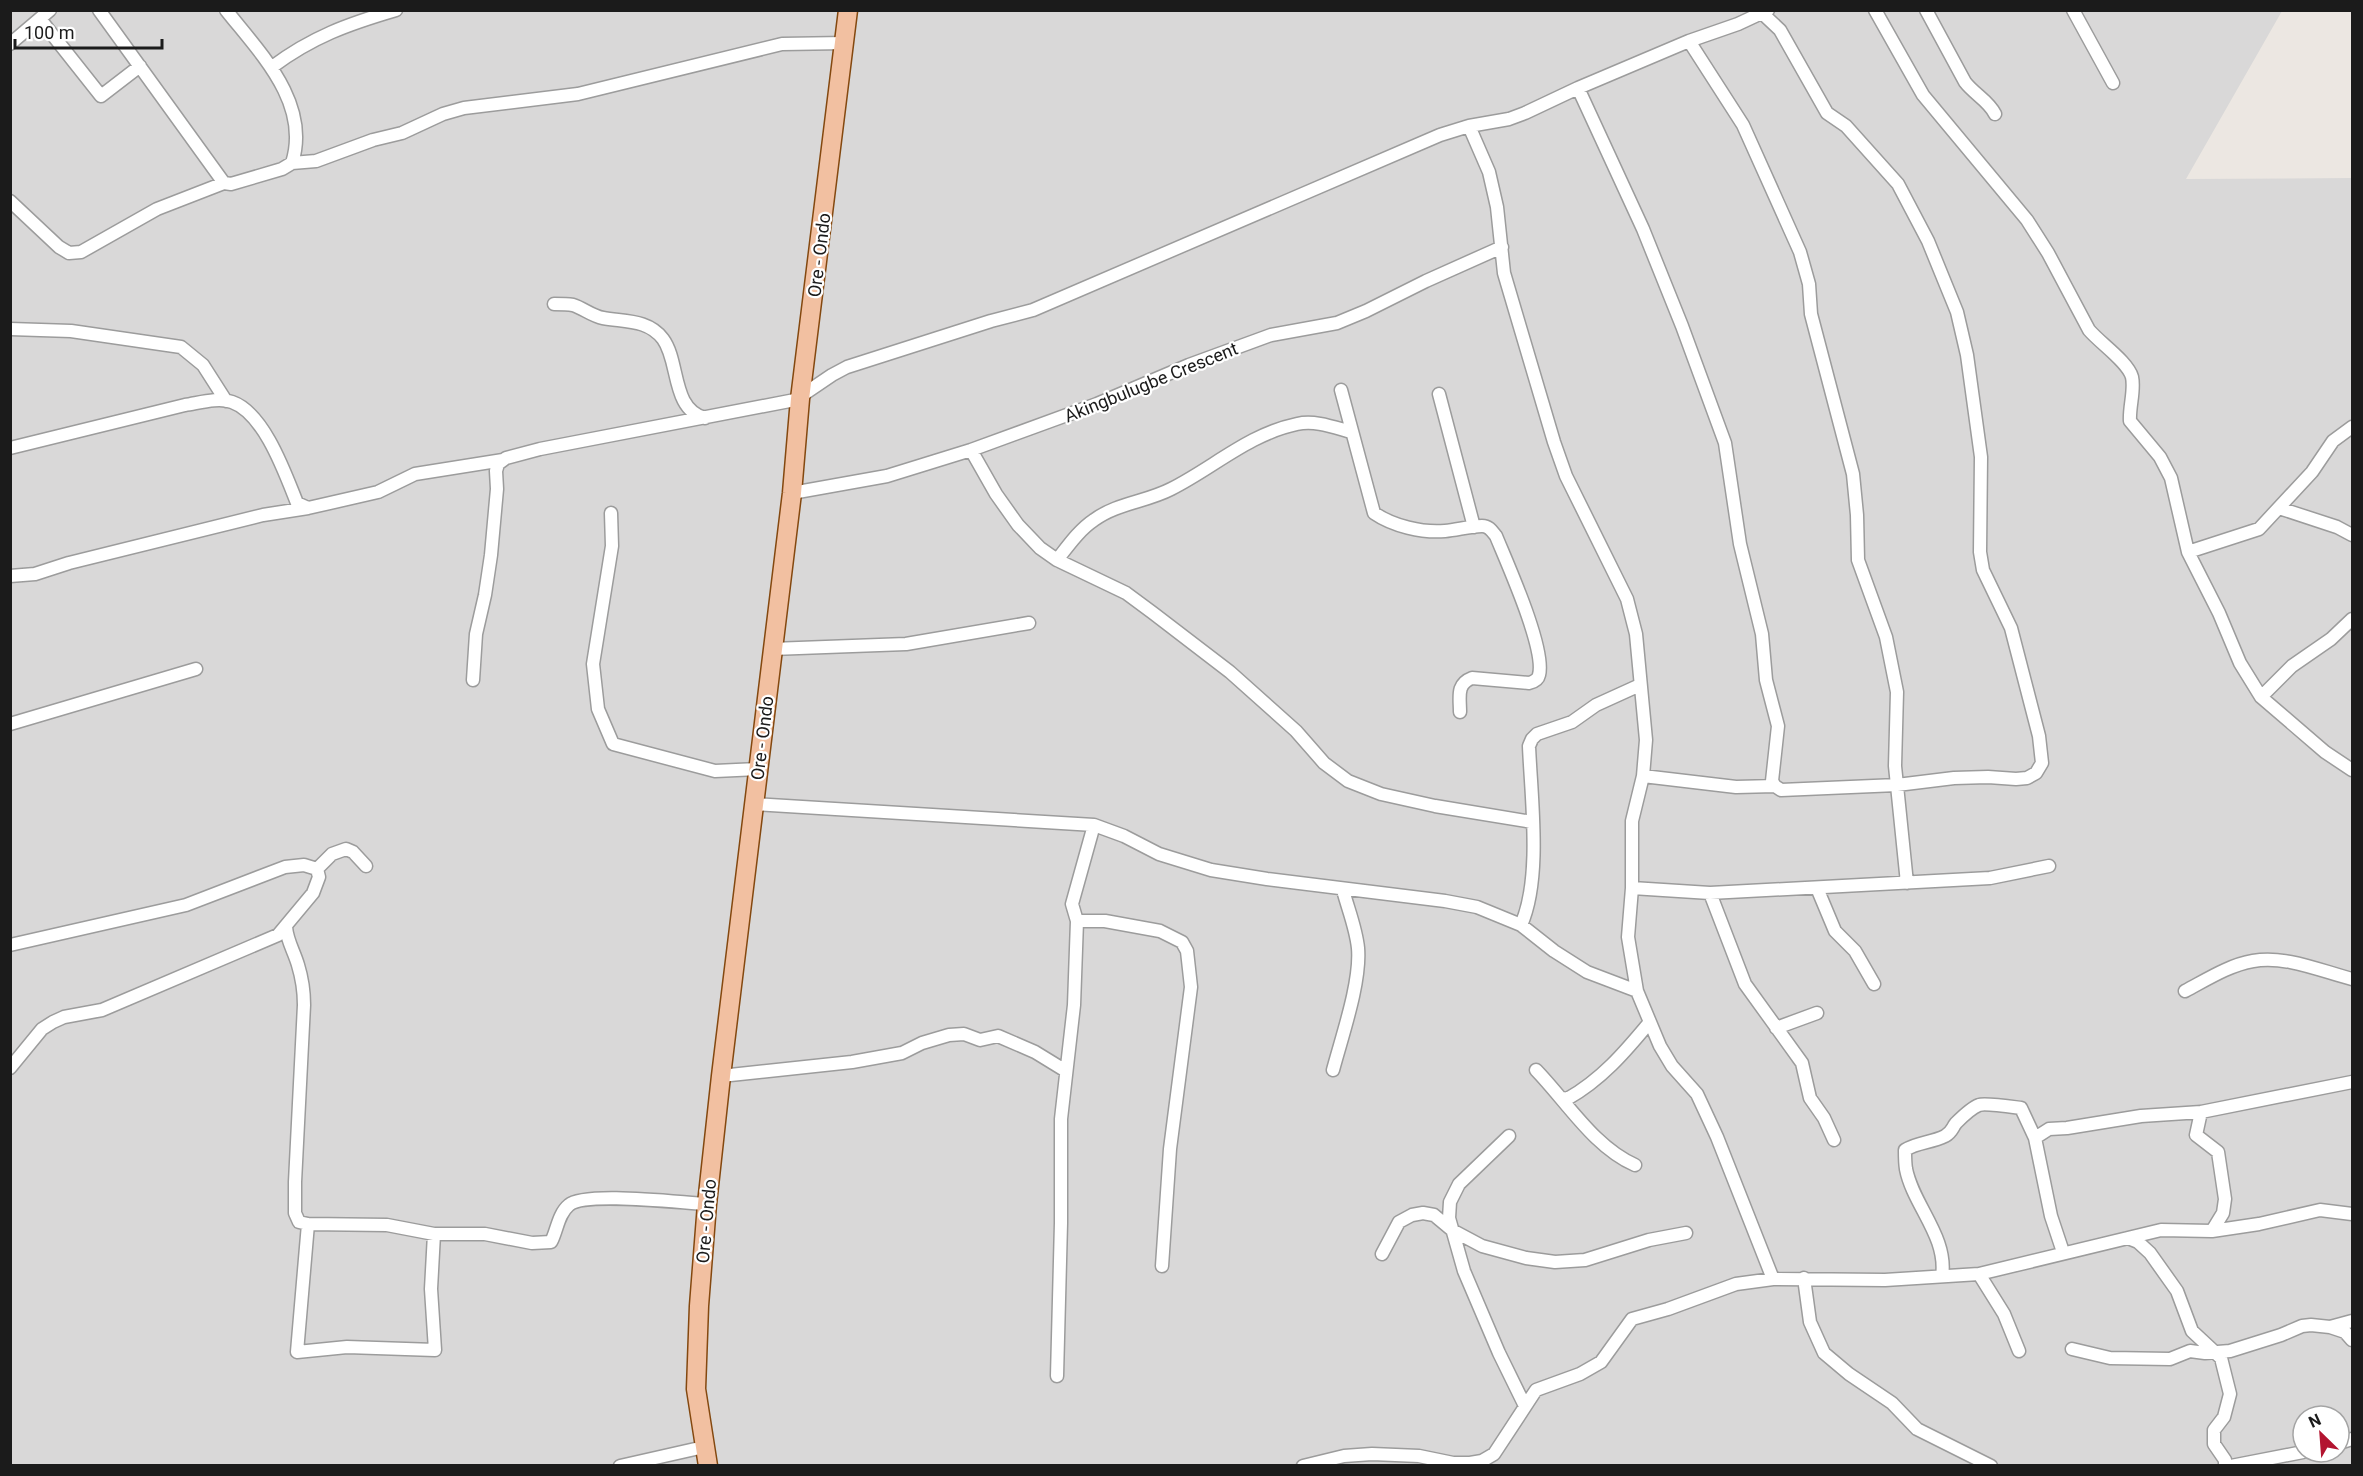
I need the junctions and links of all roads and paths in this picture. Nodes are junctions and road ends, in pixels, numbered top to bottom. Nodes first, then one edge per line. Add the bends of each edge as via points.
1 (50, 10) edge
2 (99, 10) edge
3 (226, 10) edge
4 (396, 10) edge
5 (848, 10) edge
6 (1875, 10) edge
7 (1926, 10) edge
8 (2073, 10) edge
9 (1765, 12) edge
10 (40, 19) junction
11 (1689, 41) junction
12 (845, 43) junction
13 (10, 44) edge
14 (140, 66) junction
15 (272, 67) junction
16 (2113, 83) dead end
17 (1578, 88) junction
18 (1995, 114) dead end
19 (1469, 126) junction
20 (292, 164) junction
21 (224, 183) junction
22 (10, 201) edge
23 (1502, 247) junction
24 (554, 304) dead end
25 (10, 329) edge
26 (1341, 390) dead end
27 (1439, 394) dead end
28 (801, 397) junction
29 (226, 401) junction
30 (705, 418) junction
31 (2352, 427) edge
32 (1351, 432) junction
33 (10, 448) edge
34 (971, 450) junction
35 (503, 460) junction
36 (792, 493) junction
37 (308, 508) junction
38 (2279, 508) junction
39 (611, 513) dead end
40 (1474, 527) junction
41 (2352, 535) edge
42 (2188, 552) junction
43 (1057, 560) junction
44 (10, 576) edge
45 (2352, 619) edge
46 (1029, 623) dead end
47 (772, 649) junction
48 (196, 669) dead end
49 (473, 680) dead end
50 (1640, 685) junction
51 (2261, 697) junction
52 (1460, 712) dead end
53 (10, 724) edge
54 (758, 769) junction
55 (2352, 770) edge
56 (1643, 776) junction
57 (1897, 785) junction
58 (1775, 786) junction
59 (754, 804) junction
60 (1532, 822) junction
61 (1094, 825) junction
62 (366, 866) dead end
63 (2049, 866) dead end
64 (317, 869) junction
65 (1907, 883) junction
66 (1632, 888) junction
67 (1817, 888) junction
68 (1343, 890) junction
69 (1710, 893) junction
70 (1077, 921) junction
71 (1521, 925) junction
72 (286, 927) junction
73 (10, 945) edge
74 (2352, 980) edge
75 (1874, 984) dead end
76 (1637, 991) junction
77 (2185, 992) dead end
78 (1817, 1013) dead end
79 (1649, 1023) junction
80 (1776, 1028) junction
81 (10, 1068) edge
82 (1333, 1070) dead end
83 (1536, 1070) dead end
84 (1066, 1071) junction
85 (721, 1076) junction
86 (2352, 1082) edge
87 (1562, 1098) junction
88 (2201, 1112) junction
89 (1509, 1136) dead end
90 (2035, 1138) junction
91 (1834, 1140) dead end
92 (1635, 1165) dead end
93 (707, 1204) junction
94 (2352, 1214) edge
95 (308, 1224) junction
96 (1452, 1230) junction
97 (2212, 1231) junction
98 (1686, 1233) dead end
99 (434, 1234) junction
100 (2128, 1238) junction
101 (2063, 1252) junction
102 (1382, 1254) dead end
103 (1162, 1266) dead end
104 (1979, 1274) junction
105 (1942, 1276) junction
106 (1804, 1278) junction
107 (1773, 1279) junction
108 (2352, 1321) edge
109 (2330, 1327) junction
110 (2352, 1340) edge
111 (2072, 1349) dead end
112 (2019, 1351) dead end
113 (2214, 1352) junction
114 (1057, 1376) dead end
115 (1525, 1406) junction
116 (704, 1447) junction
117 (2282, 1461) edge
118 (620, 1466) edge
119 (708, 1466) edge
120 (1303, 1466) edge
121 (1991, 1466) edge
122 (2225, 1466) edge
123 (2231, 1466) edge

1 - 10 street
2 - 14 street
3 - 15 street
4 - 15 street via 323,35
5 - 12 main road, Ore - Ondo
6 - 42 street via 1923,95 2028,220 2089,330 2132,377 2130,421 2160,457 2171,478
7 - 18 street via 1965,82
8 - 16 street
9 - 11 street
9 - 57 street via 1780,30 1827,113 1846,126 1898,184 1928,241 1956,312 1981,457 1983,570 2011,628 2039,736 2042,762 2036,773 2027,778 1954,778
10 - 13 street
10 - 14 street via 101,96
11 - 17 street
11 - 57 street via 1743,124 1800,252 1809,284 1811,314 1853,474 1858,560 1886,637 1897,692
12 - 20 street via 782,44 578,94 464,108 316,161
12 - 28 main road, Ore - Ondo
14 - 21 street
15 - 20 street via 291,107 296,131
17 - 19 street via 1509,119
17 - 58 street via 1642,229 1725,443 1740,544 1762,634 1766,680 1778,726 1772,781
19 - 23 street via 1489,172
19 - 28 street via 1033,310 847,367
20 - 21 street
21 - 22 street via 158,209 81,252 69,254
23 - 34 street, Akingbulugbe Crescent via 1336,323 1271,335
23 - 50 street via 1504,273 1557,451 1627,598 1636,634
24 - 30 street via 571,305 601,318 652,328 670,352 684,399 698,416
25 - 29 street via 71,331 181,347 203,365
26 - 32 street
27 - 40 street
28 - 30 street
28 - 36 main road, Ore - Ondo
29 - 33 street via 185,405
29 - 37 street via 234,402 253,418 273,445 297,503
30 - 35 street via 540,449
31 - 38 street via 2333,441
32 - 40 street via 1374,513 1424,531
32 - 43 street via 1300,423 1248,442 1172,489 1093,520
34 - 36 street, Akingbulugbe Crescent via 887,476
34 - 43 street via 1018,525
35 - 37 street via 415,474 378,492
35 - 49 street via 496,471 491,555 476,634
36 - 47 main road, Ore - Ondo
37 - 44 street via 229,522 35,574
38 - 41 street
38 - 42 street via 2259,529
39 - 54 street via 612,546 592,664 598,709 613,744 715,771
40 - 52 street via 1489,527 1496,536 1531,624 1539,675 1529,683 1472,678 1464,681 1460,687
42 - 51 street via 2240,663
43 - 60 street via 1126,592 1230,672 1296,731 1324,763 1348,781 1392,797
45 - 51 street via 2292,666
46 - 47 street via 906,644
47 - 54 main road, Ore - Ondo
48 - 53 street
50 - 56 street via 1646,740
50 - 60 street via 1532,739
51 - 55 street
54 - 59 main road, Ore - Ondo
56 - 58 street via 1736,787
56 - 66 street via 1632,821
57 - 58 street via 1781,790
57 - 65 street
59 - 61 street
59 - 85 main road, Ore - Ondo
60 - 71 street via 1529,897
61 - 68 street via 1159,854 1211,870
61 - 70 street via 1072,904
62 - 64 street via 346,849 332,854
63 - 65 street via 1989,878
64 - 72 street via 319,877 312,893
64 - 73 street via 303,865 285,867 177,908
65 - 67 street
66 - 69 street
66 - 76 street via 1628,937
67 - 69 street
67 - 75 street via 1835,931 1855,951
68 - 71 street via 1445,901
68 - 82 street via 1358,951
69 - 80 street via 1745,984
70 - 84 street via 1074,1005
70 - 103 street via 1105,921 1160,931 1182,942 1186,951 1191,987 1170,1149
71 - 76 street via 1587,972
72 - 81 street via 278,934 102,1010 53,1022 42,1029
72 - 95 street via 303,984 295,1213 299,1222
74 - 77 street via 2271,959 2251,961
76 - 79 street
78 - 80 street
79 - 87 street via 1611,1067 1577,1093
79 - 107 street via 1672,1065 1696,1094 1717,1137
80 - 91 street via 1802,1063 1810,1098
83 - 87 street
84 - 85 street via 998,1036 980,1040 964,1034 931,1040 902,1053 852,1062
84 - 114 street via 1061,1119
85 - 93 main road, Ore - Ondo
86 - 88 street
87 - 92 street via 1593,1135 1620,1158
88 - 90 street via 2049,1129
88 - 97 street via 2196,1135 2218,1152 2225,1199 2223,1213
89 - 96 street via 1453,1192 1449,1218
90 - 101 street via 2051,1216
90 - 105 street via 2021,1108 1979,1105 1946,1136 1905,1150 1909,1178 1942,1254
93 - 99 street via 597,1198 570,1203 551,1242 532,1243 485,1234
93 - 116 main road, Ore - Ondo via 696,1377
94 - 97 street via 2320,1210
95 - 99 street via 387,1225
95 - 99 street via 297,1352 347,1347 435,1350 431,1289
96 - 98 street via 1491,1249 1555,1262 1585,1260
96 - 102 street via 1434,1215 1412,1215 1399,1222
96 - 115 street via 1464,1271
97 - 100 street via 2161,1230
100 - 101 street
100 - 113 street via 2150,1253 2177,1291 2192,1331
101 - 104 street
104 - 105 street
104 - 112 street via 2004,1314
105 - 106 street via 1885,1280
106 - 107 street
106 - 121 street via 1810,1322 1824,1353 1892,1403 1917,1429
107 - 115 street via 1736,1284 1632,1319 1601,1362 1536,1390
108 - 109 street
109 - 110 street via 2345,1332
109 - 113 street via 2302,1326 2229,1351
111 - 113 street via 2110,1358 2170,1359 2190,1352
113 - 122 street via 2221,1359 2230,1394 2224,1417 2214,1430 2214,1444 2226,1460
115 - 120 street via 1494,1454 1482,1461 1453,1463 1419,1456 1372,1454
116 - 118 street
116 - 119 main road, Ore - Ondo
117 - 123 street

